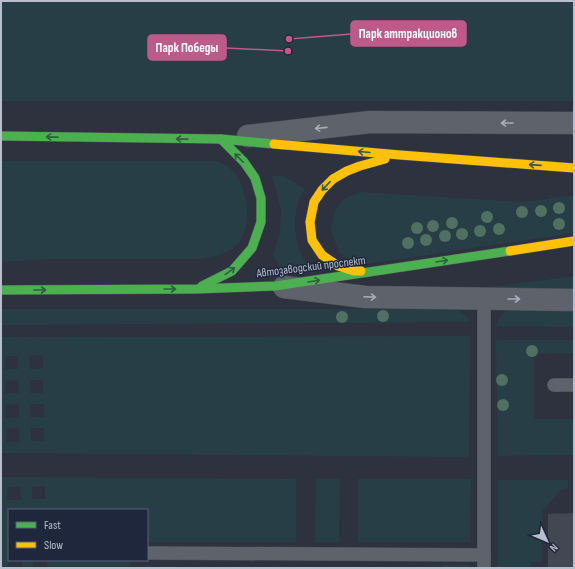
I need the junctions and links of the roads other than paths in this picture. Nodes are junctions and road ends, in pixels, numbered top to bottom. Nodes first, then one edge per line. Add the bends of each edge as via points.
1 (574, 123) edge
2 (1, 136) edge
3 (221, 139) junction
4 (400, 155) junction
5 (574, 168) edge
6 (574, 241) edge
7 (376, 271) junction
8 (275, 286) junction
9 (196, 289) junction
10 (1, 290) edge
11 (484, 299) junction
12 (574, 300) edge
13 (554, 385) dead end
14 (574, 385) edge
15 (150, 553) dead end
16 (484, 555) junction
17 (484, 568) edge

1 -> 3 street via 370,122
3 -> 2 street
4 -> 3 street
9 -> 3 street via 232,271 252,248 261,222 261,198 255,178 244,162
5 -> 4 street
4 -> 7 street via 347,171 333,179 314,202 310,222 312,240 322,256 338,266 354,271
7 -> 6 street, Автозаводский проспект
8 -> 7 street, Автозаводский проспект
8 - 9 street, Автозаводский проспект
8 -> 11 street via 365,297
10 -> 9 street, Автозаводский проспект
11 -> 12 street
11 - 16 lane
13 - 14 lane
15 - 16 lane
16 - 17 lane

